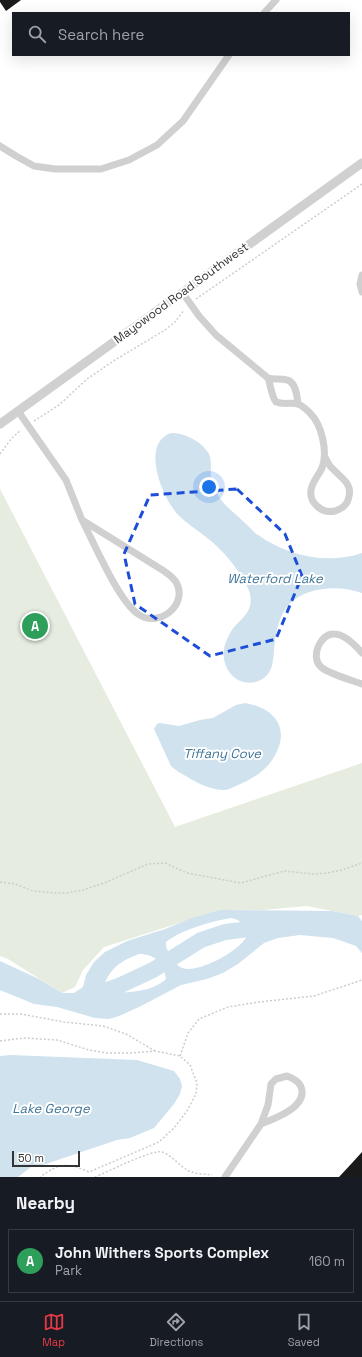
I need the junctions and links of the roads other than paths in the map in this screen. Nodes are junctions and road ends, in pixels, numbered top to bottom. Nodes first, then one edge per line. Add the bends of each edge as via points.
1 (276, 0) edge
2 (265, 12) edge
3 (228, 56) edge
4 (0, 146) edge
5 (362, 163) edge
6 (362, 275) edge
7 (182, 292) junction
8 (362, 292) edge
9 (268, 378) junction
10 (298, 404) junction
11 (18, 411) junction
12 (0, 424) edge
13 (324, 456) junction
14 (82, 520) junction
15 (362, 654) edge
16 (362, 684) edge
17 (261, 1124) junction
18 (225, 1177) edge

1 - 2 street
3 - 4 street via 183,121 157,145 129,160 101,169 55,169 34,166
5 - 7 street, Mayowood Road Southwest
6 - 8 street
7 - 9 street via 216,335
7 - 11 street, Mayowood Road Southwest
9 - 10 street via 291,382
9 - 10 street via 276,402
10 - 13 street via 310,413 316,422 321,434
11 - 12 street, Mayowood Road Southwest
11 - 14 street via 66,480
13 - 13 street via 323,466 313,484 311,496 316,506 331,512 344,506 349,498 349,488 345,479 332,468
14 - 14 street via 115,584 134,611 149,619 161,618 170,612 178,596 175,580
15 - 16 street via 345,638 333,634 324,637 316,654 317,662 322,668
17 - 17 street via 277,1118 297,1105 302,1093 298,1082 287,1076 276,1079 271,1084 268,1105
17 - 18 street

